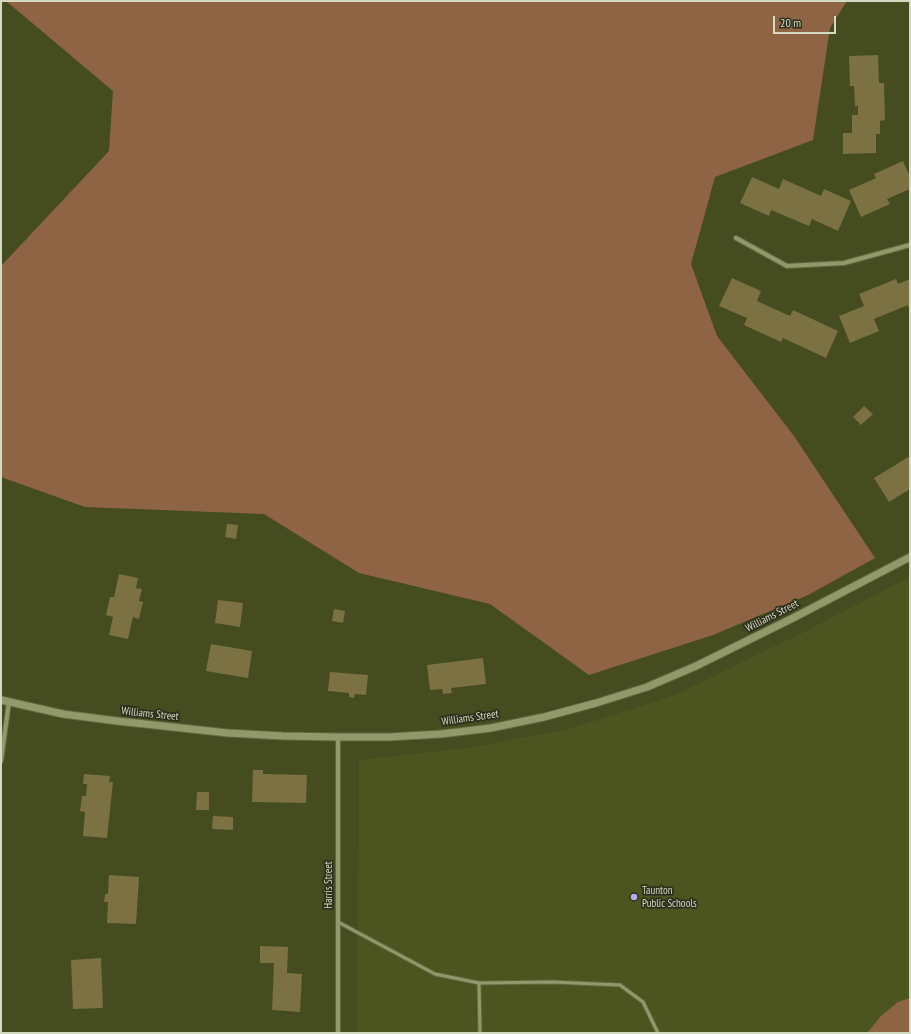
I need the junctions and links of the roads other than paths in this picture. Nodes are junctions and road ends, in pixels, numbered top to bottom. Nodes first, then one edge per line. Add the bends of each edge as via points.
1 (736, 238) dead end
2 (910, 245) edge
3 (910, 557) edge
4 (1, 700) edge
5 (9, 702) junction
6 (338, 737) junction
7 (1, 761) edge
8 (338, 922) junction
9 (478, 983) junction
10 (338, 1033) edge
11 (480, 1033) edge
12 (658, 1033) edge

1 - 2 street via 787,266 844,263
3 - 6 street, Williams Street via 696,666 647,687 596,704 491,728 440,734
4 - 5 street, Williams Street
5 - 6 street, Williams Street via 63,714 118,721 236,733
5 - 7 street
6 - 8 street, Harris Street
8 - 9 lane via 435,974
8 - 10 street, Harris Street
9 - 11 lane
9 - 12 lane via 552,982 620,985 643,1002

